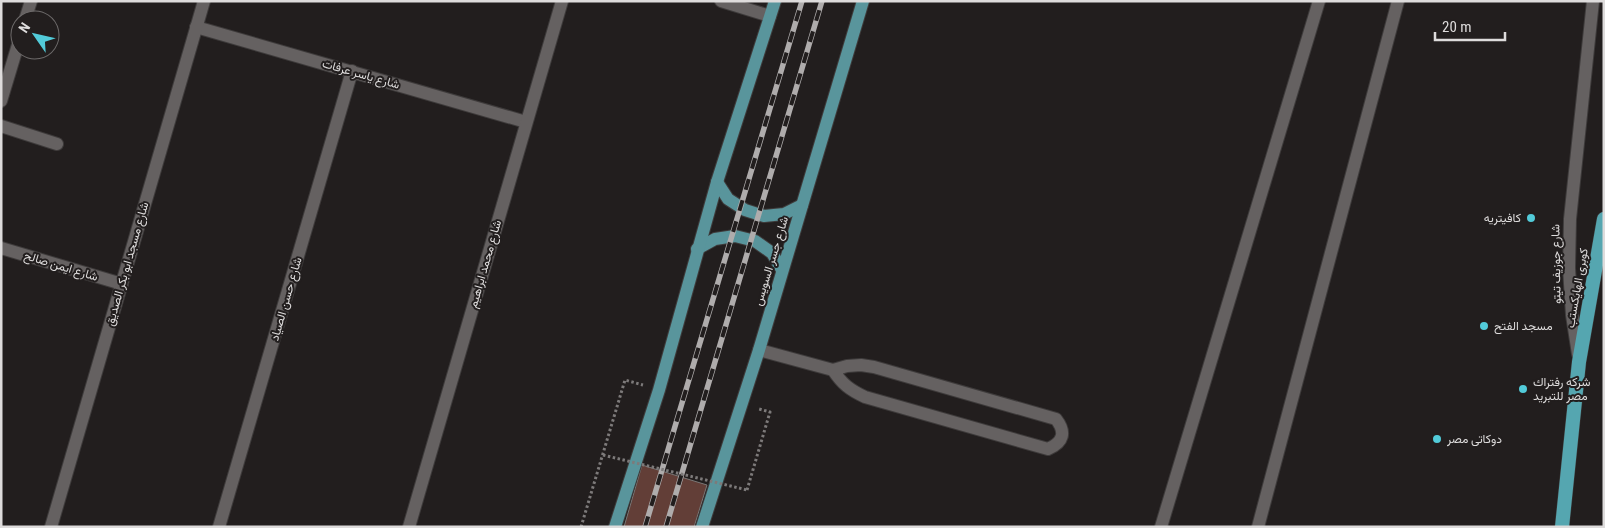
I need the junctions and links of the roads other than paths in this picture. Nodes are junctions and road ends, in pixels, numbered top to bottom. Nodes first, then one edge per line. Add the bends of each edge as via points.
1 (204, 1) edge
2 (562, 1) edge
3 (721, 1) edge
4 (775, 1) edge
5 (863, 1) edge
6 (1320, 1) edge
7 (1398, 1) edge
8 (1593, 1) edge
9 (770, 16) junction
10 (196, 27) junction
11 (13, 60) edge
12 (352, 71) junction
13 (1, 101) edge
14 (526, 122) junction
15 (1, 126) edge
16 (57, 144) dead end
17 (717, 182) junction
18 (802, 205) junction
19 (1604, 219) edge
20 (1, 248) edge
21 (697, 249) junction
22 (782, 270) junction
23 (122, 284) junction
24 (759, 350) junction
25 (1580, 362) junction
26 (833, 370) junction
27 (51, 527) edge
28 (220, 527) edge
29 (409, 527) edge
30 (615, 527) edge
31 (702, 527) edge
32 (1161, 527) edge
33 (1258, 527) edge
34 (1562, 527) edge

1 - 10 street, شارع مسجد ابو بكر الصديق
2 - 14 street, شارع محمد ابراهيم
3 - 9 street
4 - 9 main road
5 - 18 main road, شارع جسر السويس
6 - 32 street
7 - 33 street
8 - 25 street, شارع جوزيف تيتو via 1570,220 1569,268
9 - 17 main road
10 - 12 street, شارع ياسر عرفات
10 - 23 street, شارع مسجد ابو بكر الصديق
11 - 13 street
12 - 14 street, شارع ياسر عرفات
12 - 28 street, شارع حسن الصياد
14 - 29 street, شارع محمد ابراهيم
15 - 16 street
17 - 18 main road via 728,199 745,210 764,216 784,214
17 - 21 main road
18 - 22 main road, شارع جسر السويس
19 - 25 highway, كوبرى الهايكستب
20 - 23 street, شارع ايمن صالح
21 - 22 main road via 715,239 735,236 755,241 772,253
21 - 30 main road via 659,390
22 - 24 main road, شارع جسر السويس
23 - 27 street, شارع مسجد ابو بكر الصديق
24 - 26 street
24 - 31 main road, شارع جسر السويس
25 - 34 highway, شارع جوزيف تيتو
26 - 26 street via 841,382 865,397 1048,449 1057,445 1062,436 1062,426 1056,419 874,367 847,366

